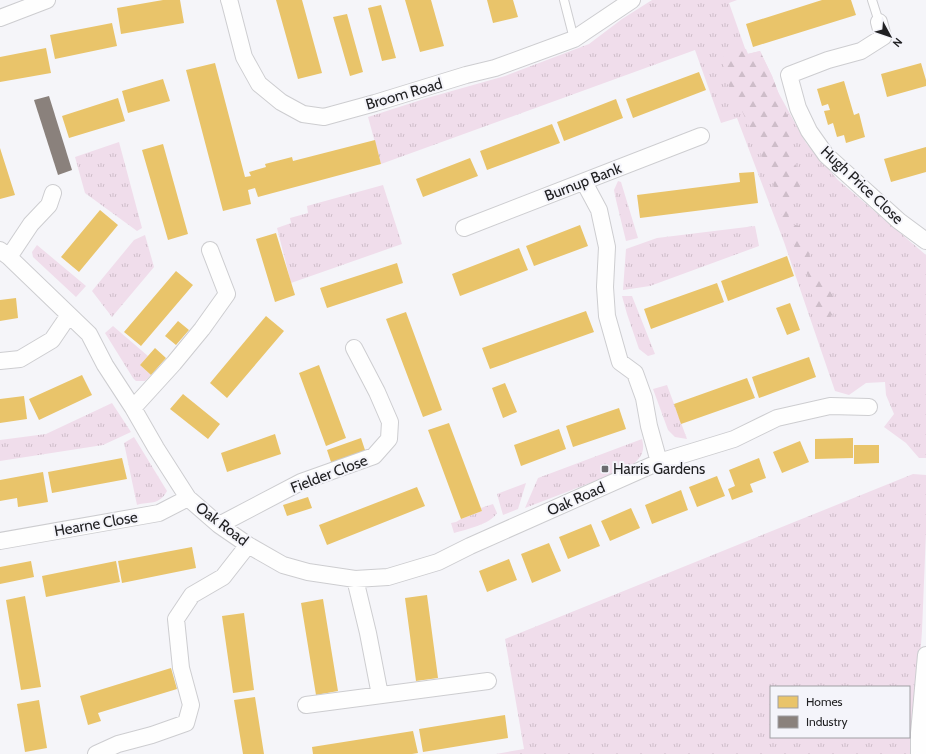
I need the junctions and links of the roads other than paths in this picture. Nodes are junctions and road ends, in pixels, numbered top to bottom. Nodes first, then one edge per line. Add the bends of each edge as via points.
1 (47, 0) edge
2 (228, 0) edge
3 (564, 0) edge
4 (632, 0) edge
5 (872, 0) edge
6 (0, 18) edge
7 (879, 22) joint
8 (574, 39) junction
9 (701, 136) dead end
10 (584, 182) junction
11 (53, 194) dead end
12 (464, 228) dead end
13 (926, 241) edge
14 (210, 250) dead end
15 (4, 254) edge
16 (69, 315) junction
17 (354, 348) dead end
18 (0, 361) edge
19 (869, 407) dead end
20 (133, 408) junction
21 (659, 462) junction
22 (188, 498) junction
23 (219, 525) junction
24 (0, 541) edge
25 (248, 545) junction
26 (355, 580) junction
27 (926, 655) edge
28 (488, 681) dead end
29 (380, 695) junction
30 (306, 705) dead end
31 (96, 754) edge
32 (919, 754) edge

1 - 6 street
2 - 8 street, Broom Road via 244,57 259,84 281,102 303,114 324,117 495,68
3 - 8 lane
4 - 8 street, Broom Road
5 - 7 lane
7 - 13 street, Hugh Price Close via 883,37 861,51 789,75 806,126 826,155
9 - 10 street, Burnup Bank
10 - 12 street, Burnup Bank
10 - 21 street via 599,210 607,247 606,316 620,362 635,373 644,398
11 - 15 street, Oak Road via 49,205
14 - 20 street via 227,294 174,364
15 - 16 street, Oak Road
16 - 18 street via 52,340 20,359
16 - 20 street, Oak Road via 89,334 105,365
17 - 23 street, Fielder Close via 390,422 389,439 374,456 301,482
19 - 21 street, Oak Road via 830,406 777,418 734,439
20 - 22 street, Oak Road
21 - 26 street, Oak Road via 438,562 388,577
22 - 23 street, Oak Road
22 - 24 street, Hearne Close via 159,513
23 - 25 street, Oak Road
25 - 26 street, Oak Road via 284,565
25 - 31 street via 223,577 192,595 176,619 181,668 191,705 186,723 118,744
26 - 29 street
27 - 32 street
28 - 29 street
29 - 30 street

